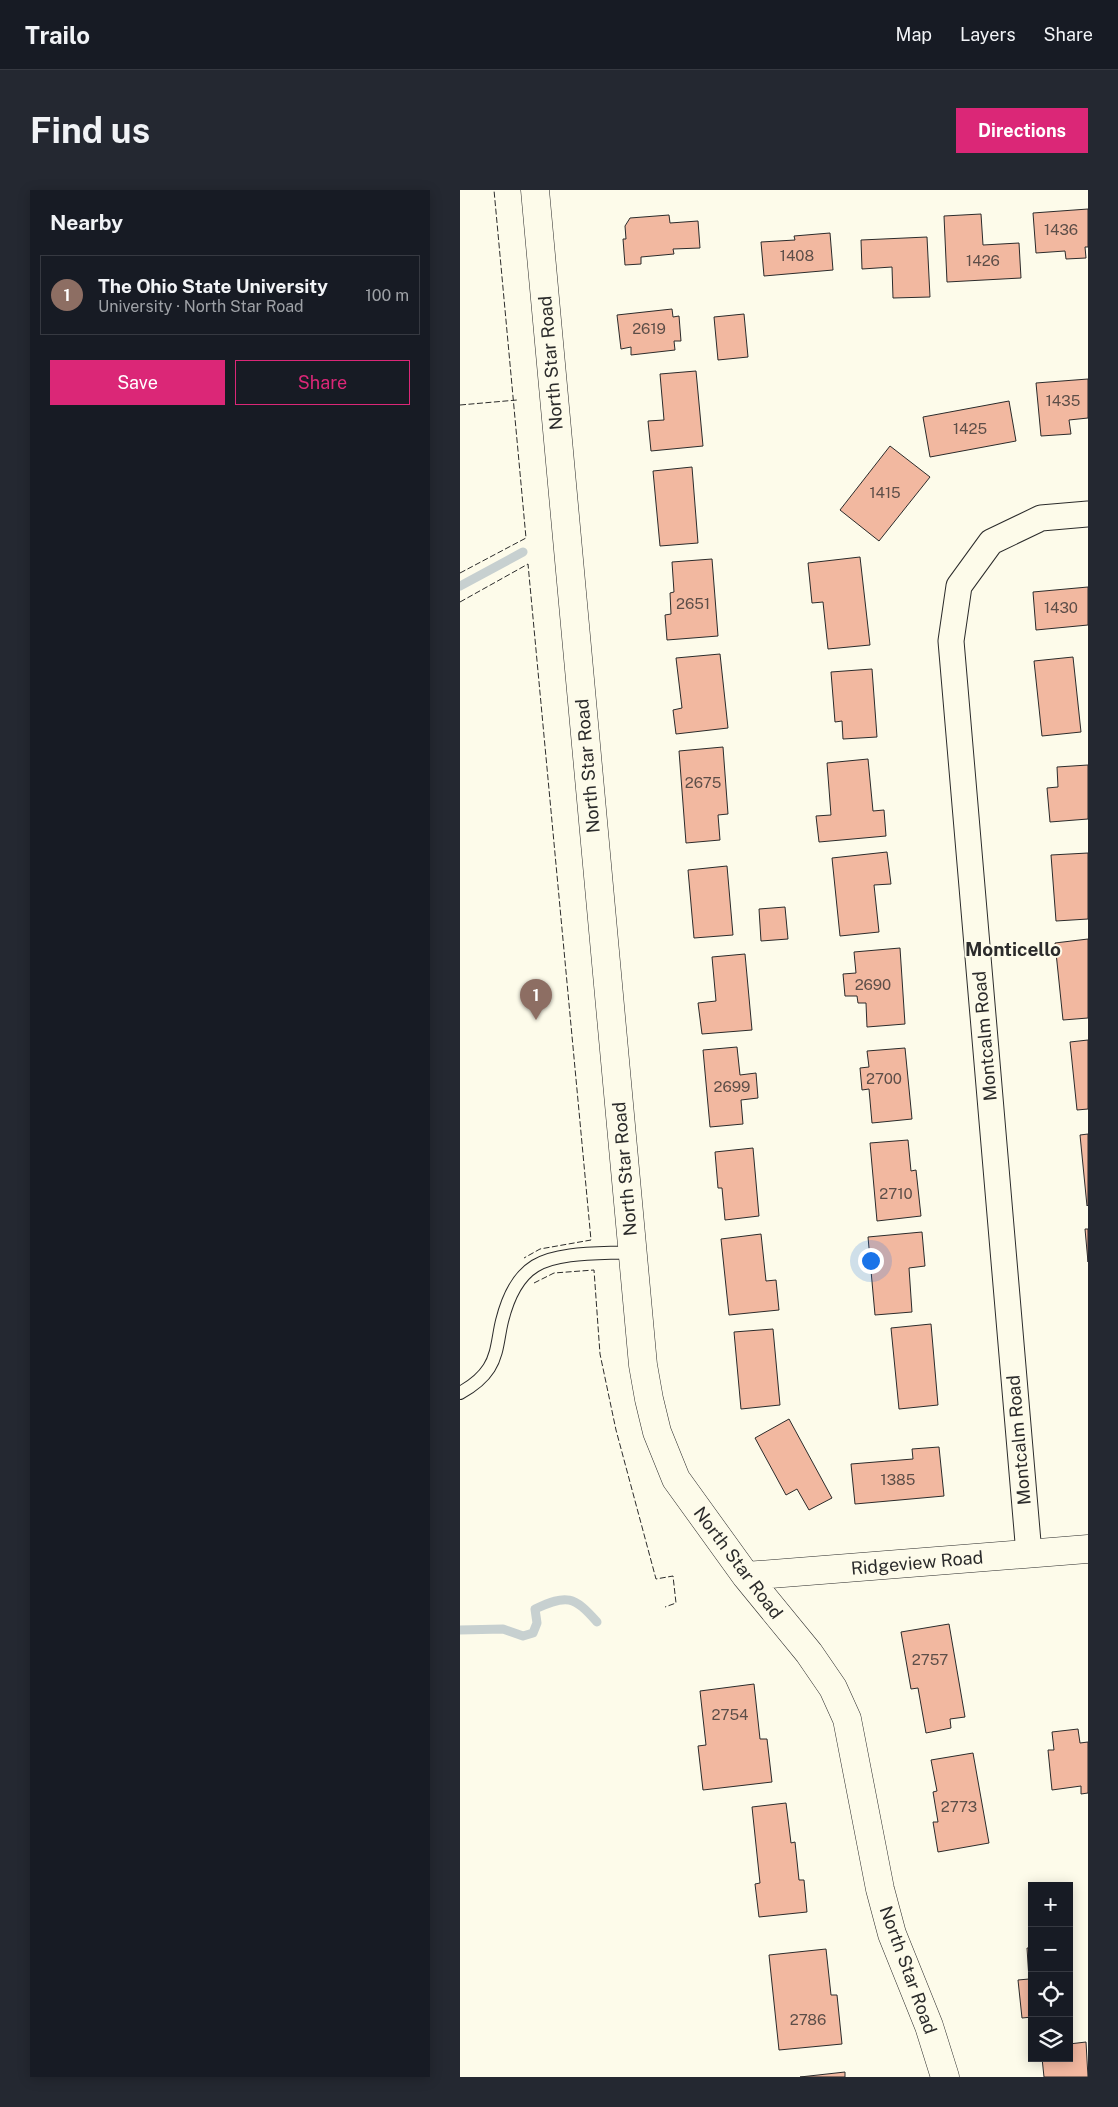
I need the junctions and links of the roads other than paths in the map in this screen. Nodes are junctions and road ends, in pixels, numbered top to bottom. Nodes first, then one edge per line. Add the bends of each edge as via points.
1 (535, 190) edge
2 (1088, 514) edge
3 (632, 1252) junction
4 (460, 1393) edge
5 (1088, 1549) edge
6 (1029, 1554) junction
7 (746, 1576) junction
8 (945, 2077) edge

1 - 3 street, North Star Road
2 - 6 street, Montcalm Road via 1041,518 991,542 959,586 951,640
3 - 4 lane via 556,1258 522,1276 502,1320 489,1368 478,1381
3 - 7 street, North Star Road via 643,1365 657,1432 676,1479
5 - 6 street, Ridgeview Road
6 - 7 street, Ridgeview Road
7 - 8 street, North Star Road via 814,1660 833,1688 847,1719 880,1889 892,1934 929,2026

